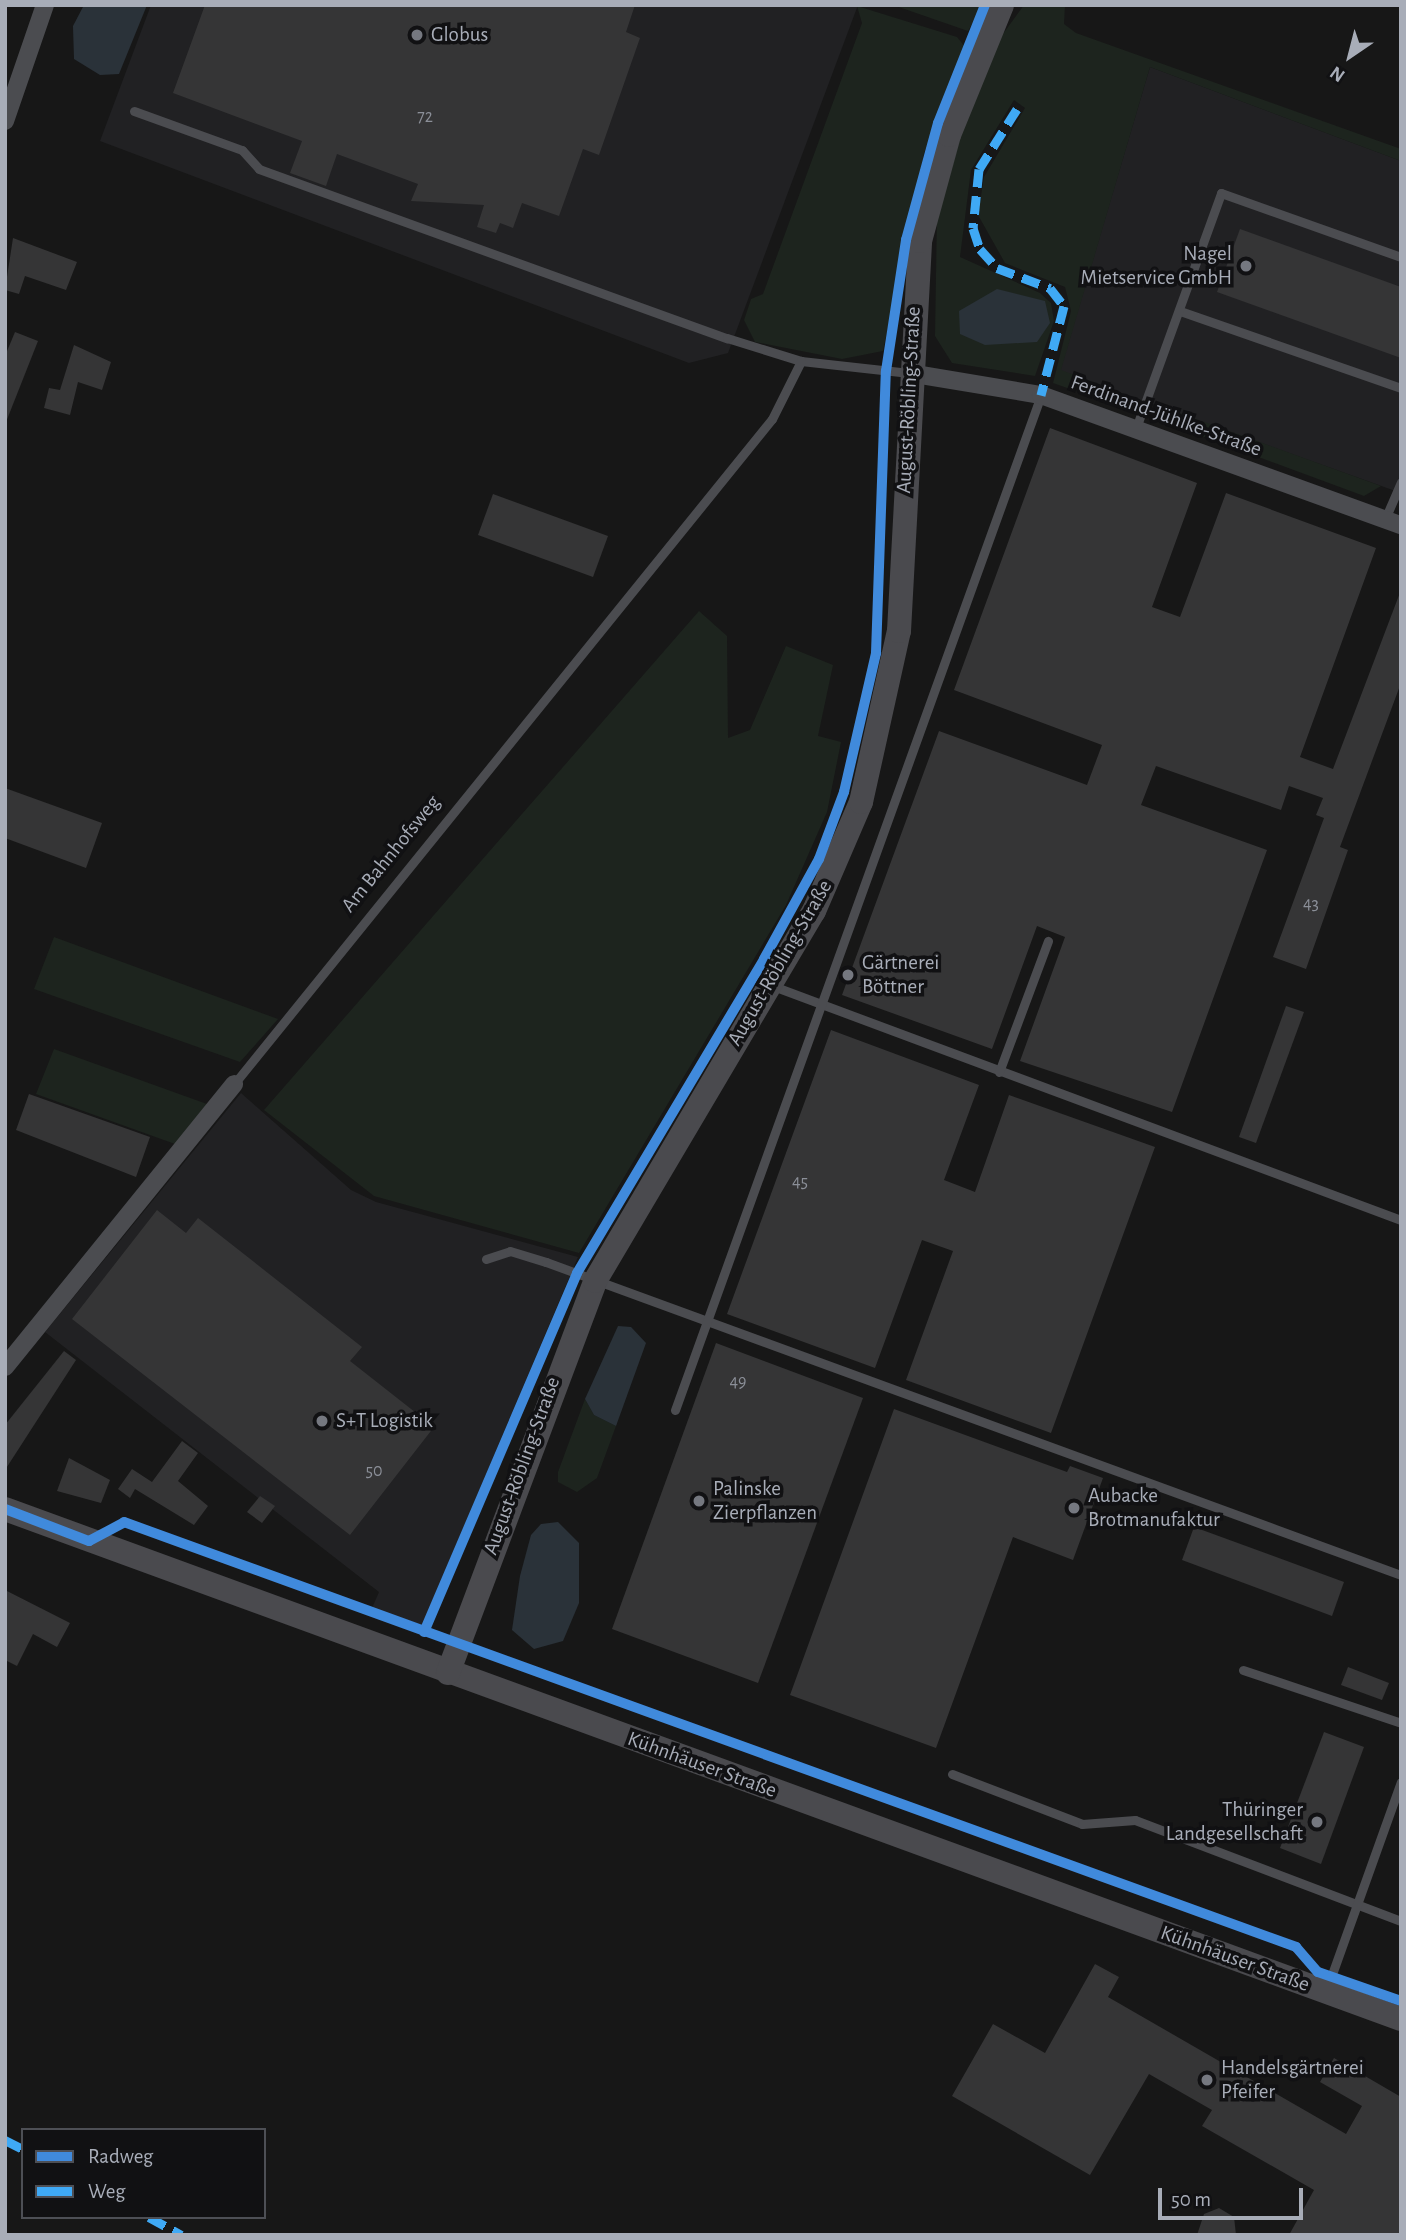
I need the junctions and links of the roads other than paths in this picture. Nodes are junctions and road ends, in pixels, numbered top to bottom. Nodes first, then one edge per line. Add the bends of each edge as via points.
1 (45, 5) edge
2 (1002, 5) edge
3 (134, 111) dead end
4 (5, 121) edge
5 (1401, 257) edge
6 (1180, 311) junction
7 (801, 362) junction
8 (909, 373) junction
9 (1401, 388) edge
10 (1041, 395) junction
11 (1136, 428) junction
12 (1401, 482) edge
13 (1393, 522) edge
14 (1048, 942) dead end
15 (770, 985) junction
16 (820, 1007) junction
17 (999, 1072) junction
18 (234, 1084) joint
19 (1401, 1220) edge
20 (486, 1259) dead end
21 (595, 1281) junction
22 (707, 1322) junction
23 (5, 1367) edge
24 (675, 1410) dead end
25 (5, 1509) edge
26 (1401, 1575) edge
27 (1243, 1670) dead end
28 (448, 1673) junction
29 (1401, 1723) edge
30 (952, 1774) dead end
31 (1401, 1782) edge
32 (1356, 1905) junction
33 (1401, 1921) edge
34 (1325, 1992) junction
35 (1401, 2019) edge

1 - 4 street
2 - 8 street, August-Röbling-Straße via 932,191 920,241
3 - 7 lane via 242,150 259,169
5 - 6 lane via 1221,193
6 - 9 lane
6 - 11 lane
7 - 8 lane
7 - 18 lane, Am Bahnhofsweg via 772,419
8 - 10 street, Ferdinand-Jühlke-Straße
8 - 15 street, August-Röbling-Straße via 899,631 879,742 838,862
10 - 11 street, Ferdinand-Jühlke-Straße
10 - 16 lane
11 - 13 street, Ferdinand-Jühlke-Straße
12 - 13 lane
14 - 17 lane
15 - 16 lane
15 - 21 street, August-Röbling-Straße
16 - 17 lane
16 - 22 lane
17 - 19 lane
18 - 23 street, Am Bahnhofsweg
20 - 21 lane via 510,1251
21 - 22 lane
21 - 28 street, August-Röbling-Straße
22 - 24 lane
22 - 26 lane
25 - 28 street, Kühnhäuser Straße
27 - 29 lane
28 - 34 street, Kühnhäuser Straße
30 - 32 lane via 1082,1824 1136,1820
31 - 32 lane
32 - 33 lane
32 - 34 lane
34 - 35 street, Kühnhäuser Straße

